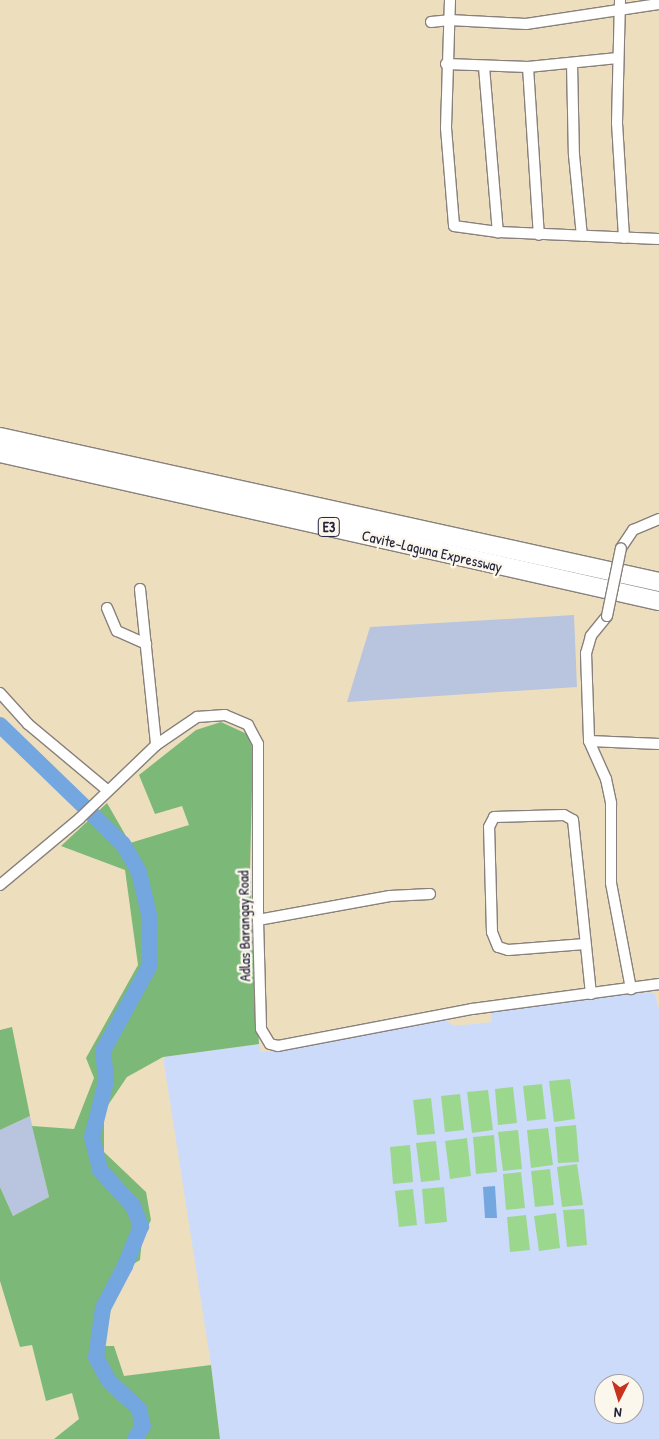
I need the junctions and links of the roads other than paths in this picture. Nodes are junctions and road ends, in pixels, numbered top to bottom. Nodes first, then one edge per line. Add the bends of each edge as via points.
1 (450, 0) edge
2 (659, 4) edge
3 (620, 5) edge
4 (449, 20) junction
5 (431, 22) dead end
6 (618, 58) junction
7 (572, 63) junction
8 (446, 64) junction
9 (484, 67) junction
10 (528, 68) junction
11 (498, 232) junction
12 (539, 234) junction
13 (582, 236) junction
14 (624, 238) junction
15 (659, 239) edge
16 (0, 437) edge
17 (0, 453) edge
18 (659, 519) edge
19 (659, 582) edge
20 (140, 589) dead end
21 (659, 601) edge
22 (107, 608) dead end
23 (146, 644) junction
24 (0, 693) edge
25 (589, 741) junction
26 (659, 744) edge
27 (156, 745) junction
28 (108, 791) junction
29 (0, 885) edge
30 (430, 894) dead end
31 (258, 920) junction
32 (585, 944) junction
33 (659, 984) edge
34 (631, 990) junction
35 (591, 994) junction

1 - 4 street
2 - 3 street
3 - 4 street via 526,24
3 - 6 street
4 - 5 street
4 - 8 street
6 - 7 street
6 - 14 street via 617,123
7 - 10 street
7 - 13 street via 574,154
8 - 9 street
8 - 11 street via 446,128 454,226
9 - 10 street
9 - 11 street
10 - 12 street
11 - 12 street
12 - 13 street
13 - 14 street
14 - 15 street
16 - 19 highway, Cavite–Laguna Expressway / E3
17 - 21 highway, Cavite–Laguna Expressway / E3
18 - 25 street, bridge via 630,532 621,548 607,616 591,636 586,653
20 - 23 street
22 - 23 street via 117,631
23 - 27 street
24 - 28 street via 28,724
25 - 26 street
25 - 34 street via 606,779 611,802 611,882
27 - 28 street, Adlas Barangay Road
27 - 31 street, Adlas Barangay Road via 197,717 211,714 238,719 254,734 258,744
28 - 29 street, Adlas Barangay Road
30 - 31 street via 390,896
31 - 35 street, Adlas Barangay Road via 261,1029 270,1044 278,1046 464,1010
32 - 32 street via 508,950 498,947 492,932 489,827 494,816 572,817
32 - 35 street
33 - 34 street, Adlas Barangay Road
34 - 35 street, Adlas Barangay Road

